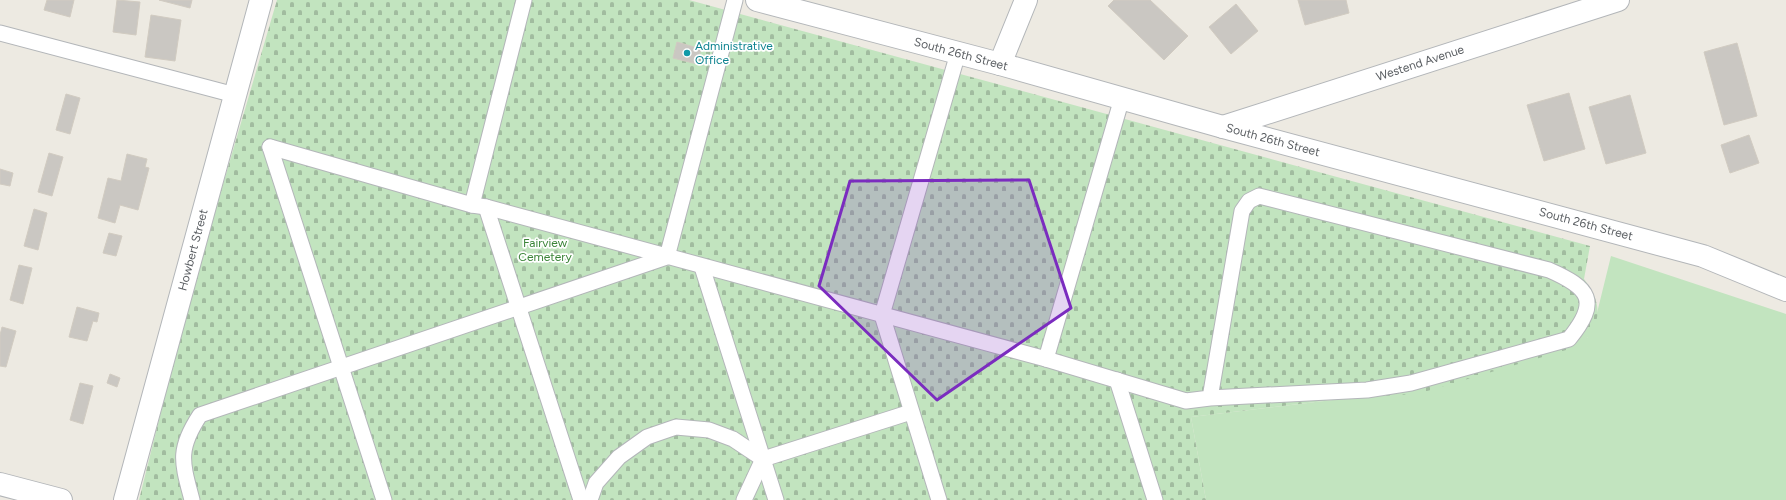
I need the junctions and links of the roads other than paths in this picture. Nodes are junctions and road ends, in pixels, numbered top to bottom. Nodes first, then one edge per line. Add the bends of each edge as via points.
1 (261, 0) edge
2 (524, 0) edge
3 (735, 0) edge
4 (757, 0) edge
5 (1618, 0) edge
6 (1023, 2) edge
7 (0, 34) edge
8 (958, 53) junction
9 (1000, 64) junction
10 (235, 95) junction
11 (1122, 98) junction
12 (1222, 127) junction
13 (479, 206) junction
14 (667, 258) junction
15 (702, 267) junction
16 (1786, 290) edge
17 (518, 307) junction
18 (882, 316) junction
19 (1046, 360) junction
20 (342, 367) junction
21 (1117, 380) junction
22 (1210, 398) junction
23 (911, 412) junction
24 (763, 459) junction
25 (0, 484) edge
26 (62, 500) edge
27 (125, 500) edge
28 (192, 500) edge
29 (384, 500) edge
30 (581, 500) edge
31 (590, 500) edge
32 (744, 500) edge
33 (776, 500) edge
34 (939, 500) edge
35 (1155, 500) edge

1 - 10 street, Howbert Street
2 - 13 lane
3 - 14 lane
4 - 8 street, South 26th Street
5 - 12 street, Westend Avenue
6 - 9 street
7 - 10 lane
8 - 9 street, South 26th Street
8 - 18 lane
9 - 11 street, South 26th Street
10 - 27 street, Howbert Street
11 - 12 street, South 26th Street
11 - 19 lane
12 - 16 street, South 26th Street via 1703,256
13 - 14 lane
13 - 17 lane
13 - 20 lane via 270,147
14 - 15 lane
14 - 17 lane
15 - 18 lane
15 - 24 lane
17 - 20 lane
17 - 30 lane
18 - 19 lane
18 - 23 lane
19 - 21 lane
20 - 28 lane via 200,415 189,431 183,452 184,472
20 - 29 lane
21 - 22 lane via 1186,401
21 - 35 lane
22 - 22 lane via 1242,211 1249,201 1259,196 1549,270 1575,283 1587,297 1581,324 1570,339 1411,383 1367,390
23 - 24 lane
23 - 34 lane
24 - 31 lane via 733,439 709,430 676,427 647,437 619,457 596,483
24 - 32 lane
24 - 33 lane
25 - 26 street

